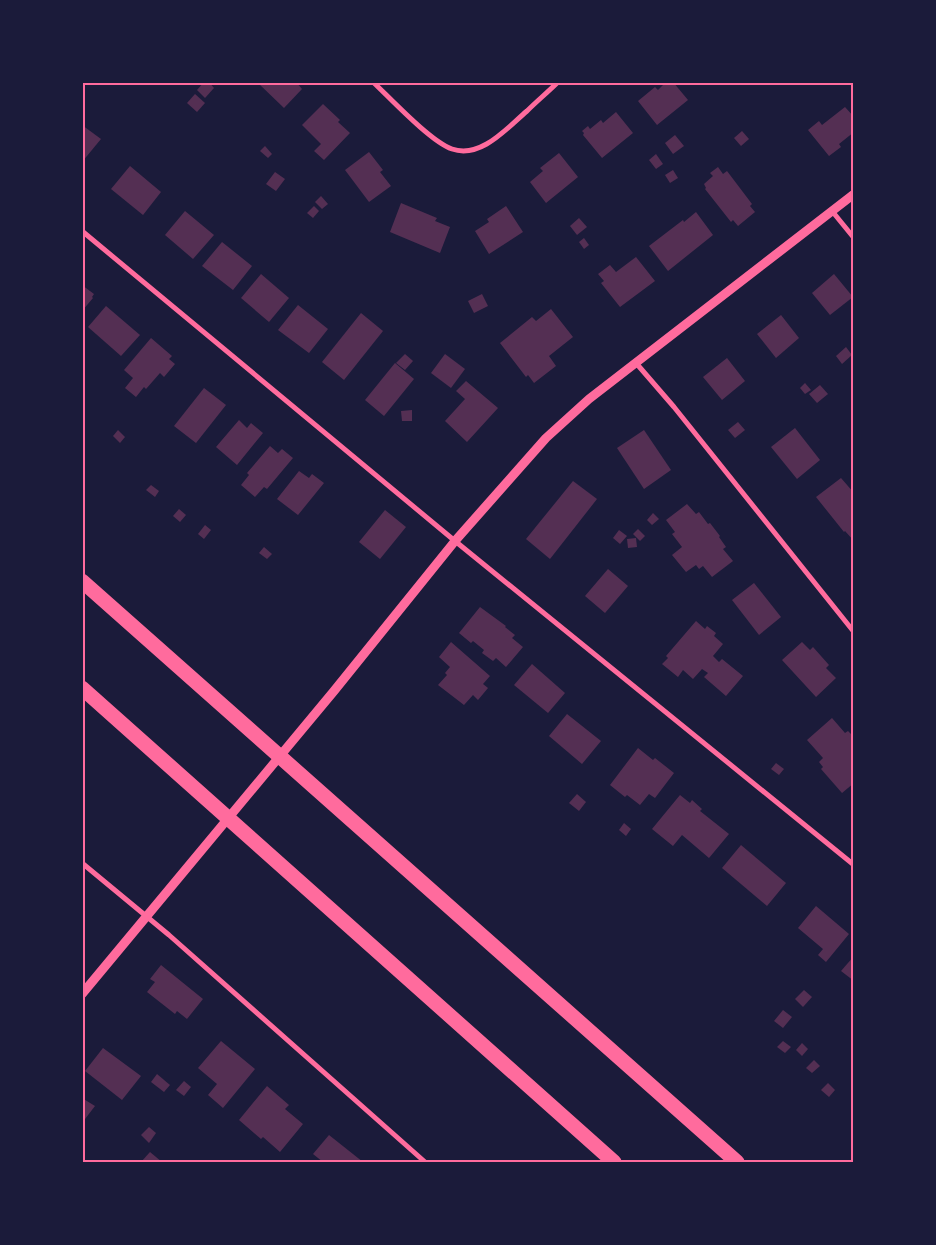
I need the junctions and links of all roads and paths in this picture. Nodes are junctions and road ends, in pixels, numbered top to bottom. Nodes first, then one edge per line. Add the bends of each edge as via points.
1 (373, 82) edge
2 (558, 82) edge
3 (854, 194) edge
4 (832, 211) junction
5 (82, 230) edge
6 (854, 238) edge
7 (636, 363) junction
8 (456, 541) junction
9 (82, 581) edge
10 (854, 632) edge
11 (82, 688) edge
12 (82, 863) edge
13 (854, 865) edge
14 (147, 917) junction
15 (82, 994) edge
16 (425, 1162) edge
17 (614, 1162) edge
18 (737, 1162) edge

1 - 2 street via 442,144 462,151 474,150 496,138
3 - 4 street
4 - 6 street
4 - 7 street
5 - 8 street
7 - 8 street via 546,438
7 - 10 street
8 - 13 street
8 - 14 street
9 - 18 highway
11 - 17 highway
12 - 14 street
14 - 15 street
14 - 16 street

